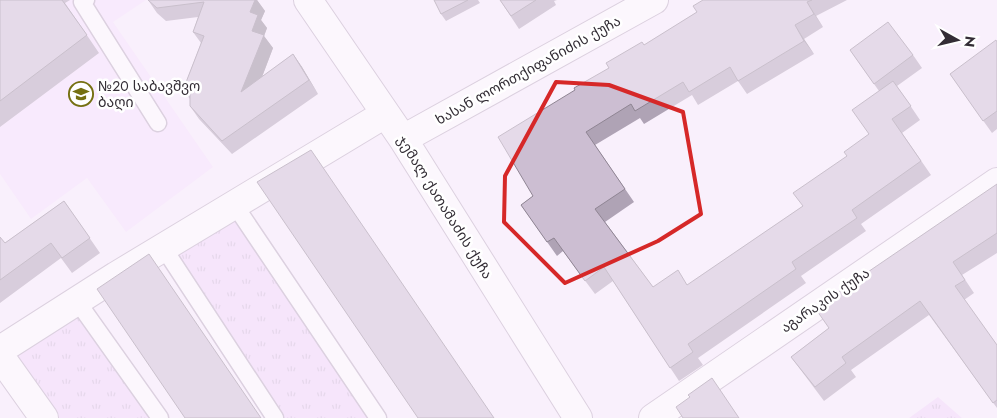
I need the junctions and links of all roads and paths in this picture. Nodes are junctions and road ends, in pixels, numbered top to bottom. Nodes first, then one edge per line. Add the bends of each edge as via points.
1 (86, 0) edge
2 (308, 0) edge
3 (654, 0) edge
4 (385, 114) junction
5 (158, 123) dead end
6 (403, 140) junction
7 (997, 182) edge
8 (234, 204) junction
9 (163, 247) junction
10 (77, 300) junction
11 (0, 350) edge
12 (0, 356) edge
13 (44, 418) edge
14 (160, 418) edge
15 (275, 418) edge
16 (378, 418) edge
17 (578, 418) edge
18 (653, 418) edge

1 - 5 lane via 82,2
2 - 4 street, ჯემალ ქათამაძის ქუჩა
3 - 6 street, ხასან ლორთქიფანიძის ქუჩა
4 - 6 street, ჯემალ ქათამაძის ქუჩა
4 - 8 street
6 - 17 street, ჯემალ ქათამაძის ქუჩა
7 - 18 street, აგარაკის ქუჩა
8 - 9 street
8 - 16 lane
9 - 10 street
9 - 15 lane
10 - 11 street
10 - 14 lane
12 - 13 street

